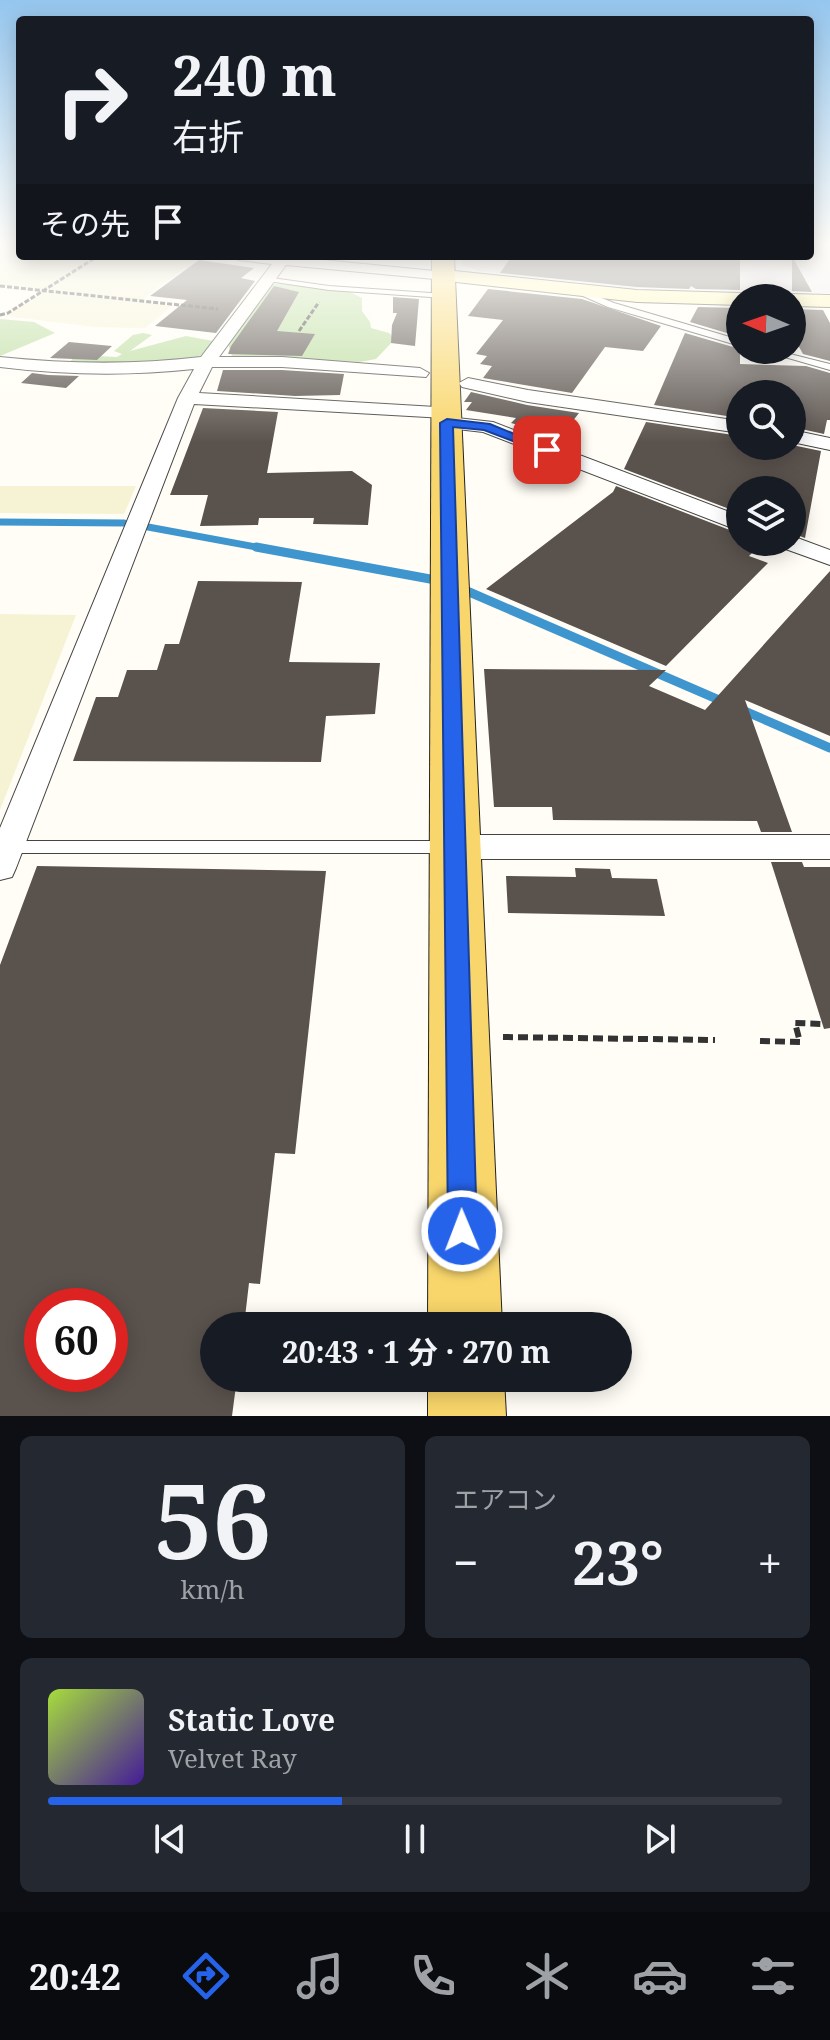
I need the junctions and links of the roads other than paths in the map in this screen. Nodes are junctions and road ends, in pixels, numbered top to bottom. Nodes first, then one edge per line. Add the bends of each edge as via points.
1 (244, 311) edge
2 (444, 311) edge
3 (632, 311) edge
4 (726, 339) edge
5 (806, 361) edge
6 (0, 362) edge
7 (206, 362) junction
8 (830, 367) edge
9 (420, 373) dead end
10 (468, 383) dead end
11 (528, 396) junction
12 (187, 398) junction
13 (446, 418) junction
14 (726, 425) edge
15 (491, 429) junction
16 (806, 439) edge
17 (830, 444) edge
18 (726, 519) edge
19 (806, 549) edge
20 (830, 558) edge
21 (453, 847) junction
22 (830, 847) edge
23 (4, 858) edge
24 (465, 1312) edge
25 (466, 1392) edge
26 (467, 1416) edge

1 - 7 street
2 - 13 main road
3 - 4 lane
5 - 8 lane
6 - 7 street via 126,369
7 - 9 street
7 - 12 street
10 - 11 street
11 - 14 street
11 - 15 street
12 - 13 street
12 - 23 street
13 - 15 street
13 - 21 main road
15 - 18 street
16 - 17 street
19 - 20 street
21 - 22 street
21 - 23 lane
21 - 24 main road
25 - 26 main road

